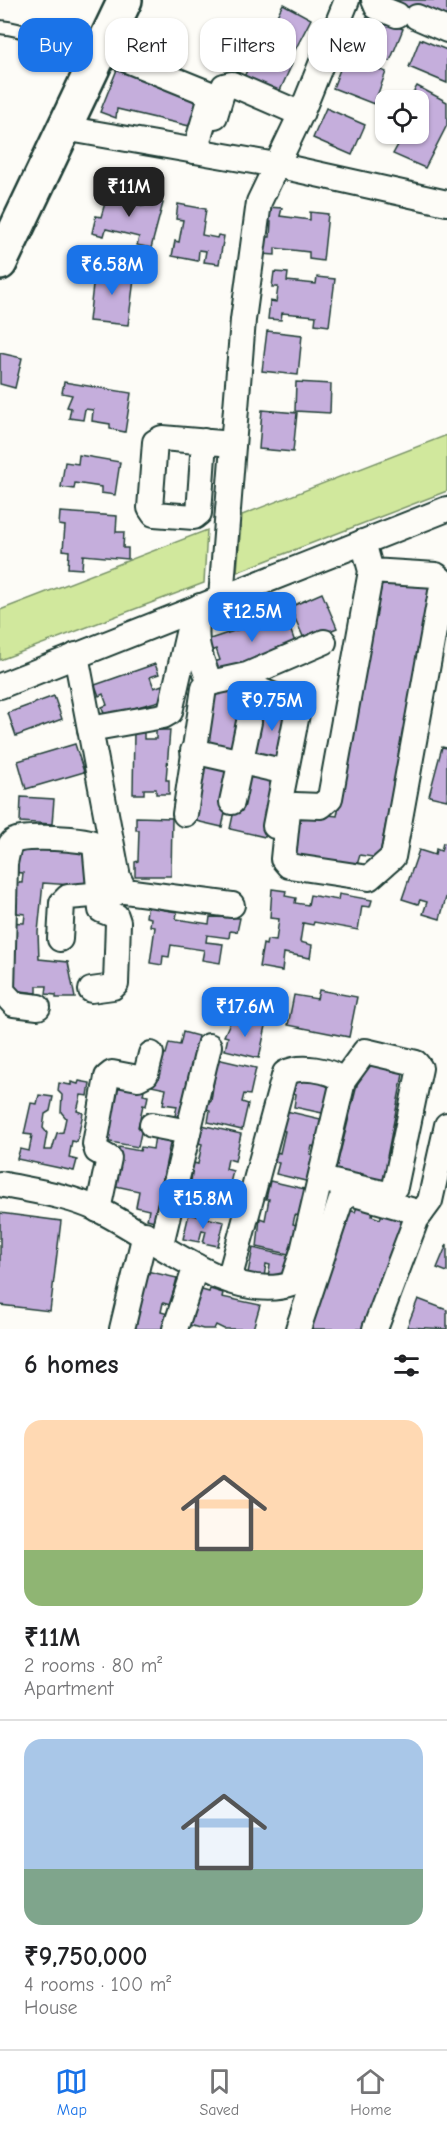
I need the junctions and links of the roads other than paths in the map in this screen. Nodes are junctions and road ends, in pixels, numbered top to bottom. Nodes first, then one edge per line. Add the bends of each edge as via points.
1 (126, 0) edge
2 (347, 0) edge
3 (374, 0) edge
4 (0, 27) edge
5 (428, 28) edge
6 (98, 58) junction
7 (301, 114) junction
8 (64, 128) junction
9 (199, 151) junction
10 (276, 165) junction
11 (447, 203) edge
12 (0, 263) edge
13 (204, 441) dead end
14 (233, 444) junction
15 (447, 509) edge
16 (363, 542) junction
17 (371, 571) junction
18 (204, 604) junction
19 (324, 642) dead end
20 (76, 655) junction
21 (240, 677) junction
22 (210, 683) junction
23 (0, 686) edge
24 (249, 722) dead end
25 (90, 729) junction
26 (193, 751) junction
27 (240, 762) junction
28 (286, 772) junction
29 (232, 802) dead end
30 (185, 814) dead end
31 (273, 832) dead end
32 (113, 894) junction
33 (232, 905) dead end
34 (60, 939) dead end
35 (91, 990) dead end
36 (38, 1007) dead end
37 (208, 1046) dead end
38 (151, 1054) dead end
39 (343, 1081) junction
40 (152, 1125) dead end
41 (447, 1125) edge
42 (188, 1132) junction
43 (320, 1179) junction
44 (0, 1184) edge
45 (433, 1206) edge
46 (98, 1210) junction
47 (153, 1239) junction
48 (196, 1266) junction
49 (229, 1280) junction
50 (122, 1329) edge
51 (175, 1329) edge
52 (298, 1329) edge
53 (375, 1329) edge

1 - 6 main road
2 - 7 street
3 - 5 street via 377,7
4 - 6 lane via 14,28
6 - 8 main road
6 - 9 street via 208,93 211,97
7 - 9 street via 232,84 224,86
7 - 10 street
8 - 9 street
8 - 12 main road
9 - 10 street
10 - 11 street
10 - 14 street via 259,202 243,320
13 - 14 street
14 - 18 street
15 - 16 street
16 - 17 street
16 - 18 street
17 - 17 street via 436,575 442,581 393,858 369,878 289,866 283,859 288,811 295,805 321,806 330,798
18 - 20 street
18 - 22 street via 194,629 196,647
18 - 25 street via 171,712
19 - 21 street
20 - 23 street
20 - 25 street
21 - 22 street
21 - 28 street via 298,709
22 - 26 street via 204,688
24 - 27 street
25 - 32 street via 118,877
26 - 27 street
26 - 30 street
27 - 28 street
27 - 29 street
28 - 31 street
32 - 33 street
32 - 34 street via 68,897 62,903
32 - 35 street via 102,910 116,916 116,984
32 - 36 street via 91,841 17,839 10,844 5,863 2,991 14,1004
37 - 42 street
38 - 46 street via 146,1074 138,1078 112,1073 107,1077 95,1144 97,1151 109,1158
39 - 43 street
39 - 43 street via 365,1050 420,1068 395,1187 387,1194
39 - 49 street via 337,1075 296,1067 285,1073
40 - 42 street
41 - 45 street
42 - 47 street
43 - 49 street via 292,1284 253,1288
44 - 46 street via 69,1198
45 - 52 street via 351,1193 341,1200
45 - 53 street via 416,1220
46 - 47 street
47 - 48 street
47 - 50 street
48 - 49 street
48 - 51 street

